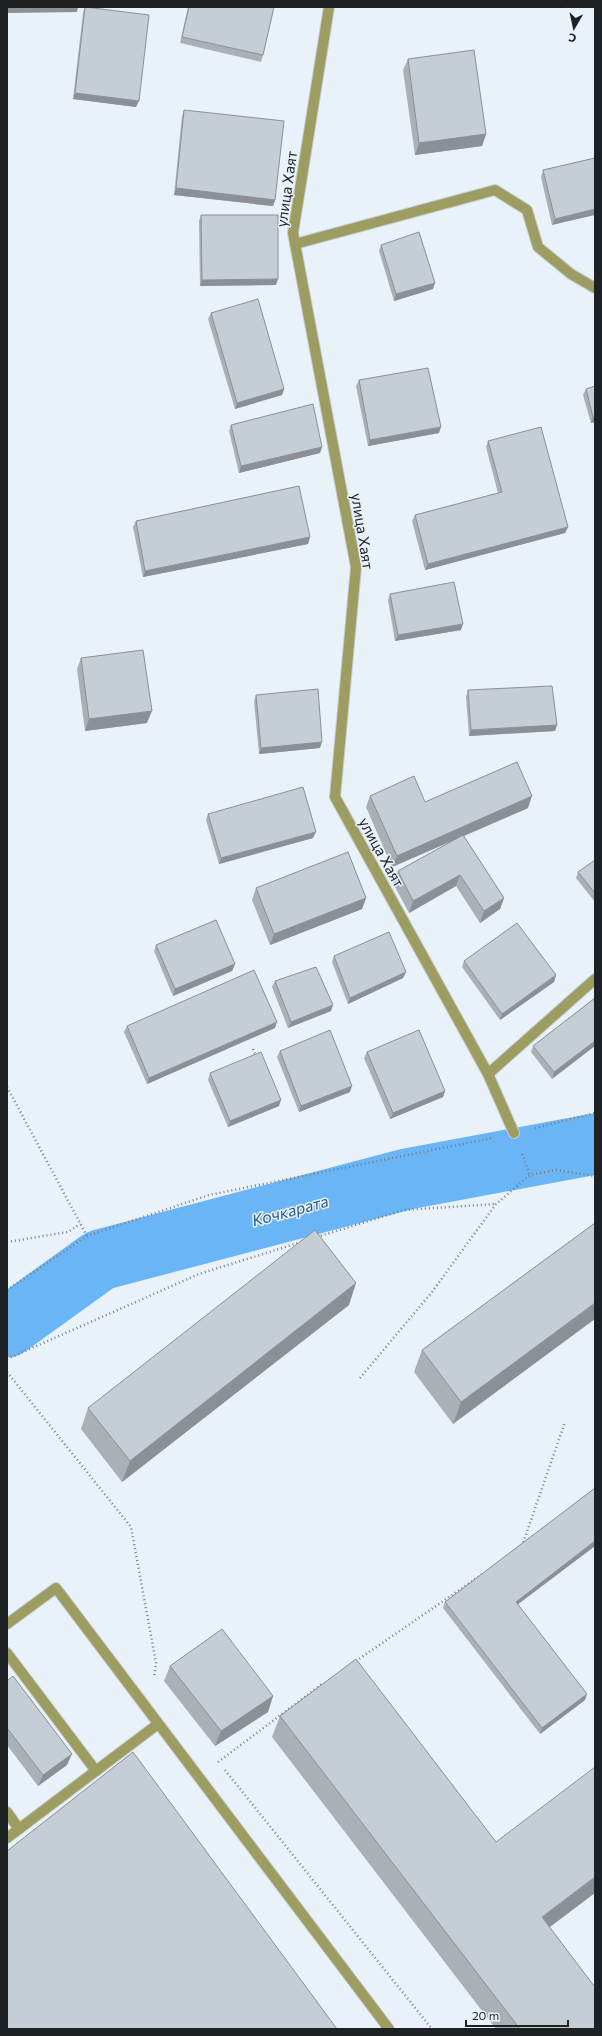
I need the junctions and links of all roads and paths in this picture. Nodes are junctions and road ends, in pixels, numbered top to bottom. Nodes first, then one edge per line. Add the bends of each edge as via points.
1 (329, 7) edge
2 (295, 244) junction
3 (595, 288) edge
4 (595, 979) edge
5 (252, 1050) dead end
6 (257, 1061) edge
7 (488, 1074) junction
8 (7, 1087) edge
9 (595, 1113) edge
10 (514, 1133) junction
11 (521, 1150) dead end
12 (530, 1175) junction
13 (595, 1176) edge
14 (496, 1204) junction
15 (80, 1224) junction
16 (87, 1236) junction
17 (313, 1238) edge
18 (305, 1241) edge
19 (7, 1242) edge
20 (7, 1290) edge
21 (7, 1359) edge
22 (7, 1372) edge
23 (360, 1378) dead end
24 (565, 1422) dead end
25 (521, 1547) edge
26 (489, 1569) edge
27 (7, 1624) edge
28 (7, 1653) edge
29 (353, 1663) edge
30 (327, 1681) edge
31 (154, 1682) dead end
32 (158, 1724) junction
33 (214, 1755) dead end
34 (218, 1762) junction
35 (96, 1771) junction
36 (7, 1812) edge
37 (19, 1829) junction
38 (7, 1838) edge
39 (389, 2029) edge
40 (432, 2029) edge

1 - 2 street, улица Хаят via 293,233
2 - 3 street via 495,190 527,210 538,247 571,274
2 - 7 street, улица Хаят via 356,567 335,797
4 - 7 street
5 - 6 path
7 - 10 street, улица Хаят
8 - 15 path
9 - 10 path
10 - 16 path via 209,1195
11 - 12 path
12 - 13 path via 556,1170
12 - 14 path
14 - 17 path via 404,1210
14 - 23 path via 432,1292
15 - 16 path
15 - 19 path via 68,1232
16 - 20 path
18 - 21 path via 200,1274
22 - 31 path via 130,1527 156,1663
24 - 25 path
26 - 29 path
27 - 32 street via 56,1588
28 - 35 street
30 - 34 path
32 - 35 street
32 - 39 street
33 - 34 path
34 - 40 path
35 - 37 street
36 - 37 street
37 - 38 street

